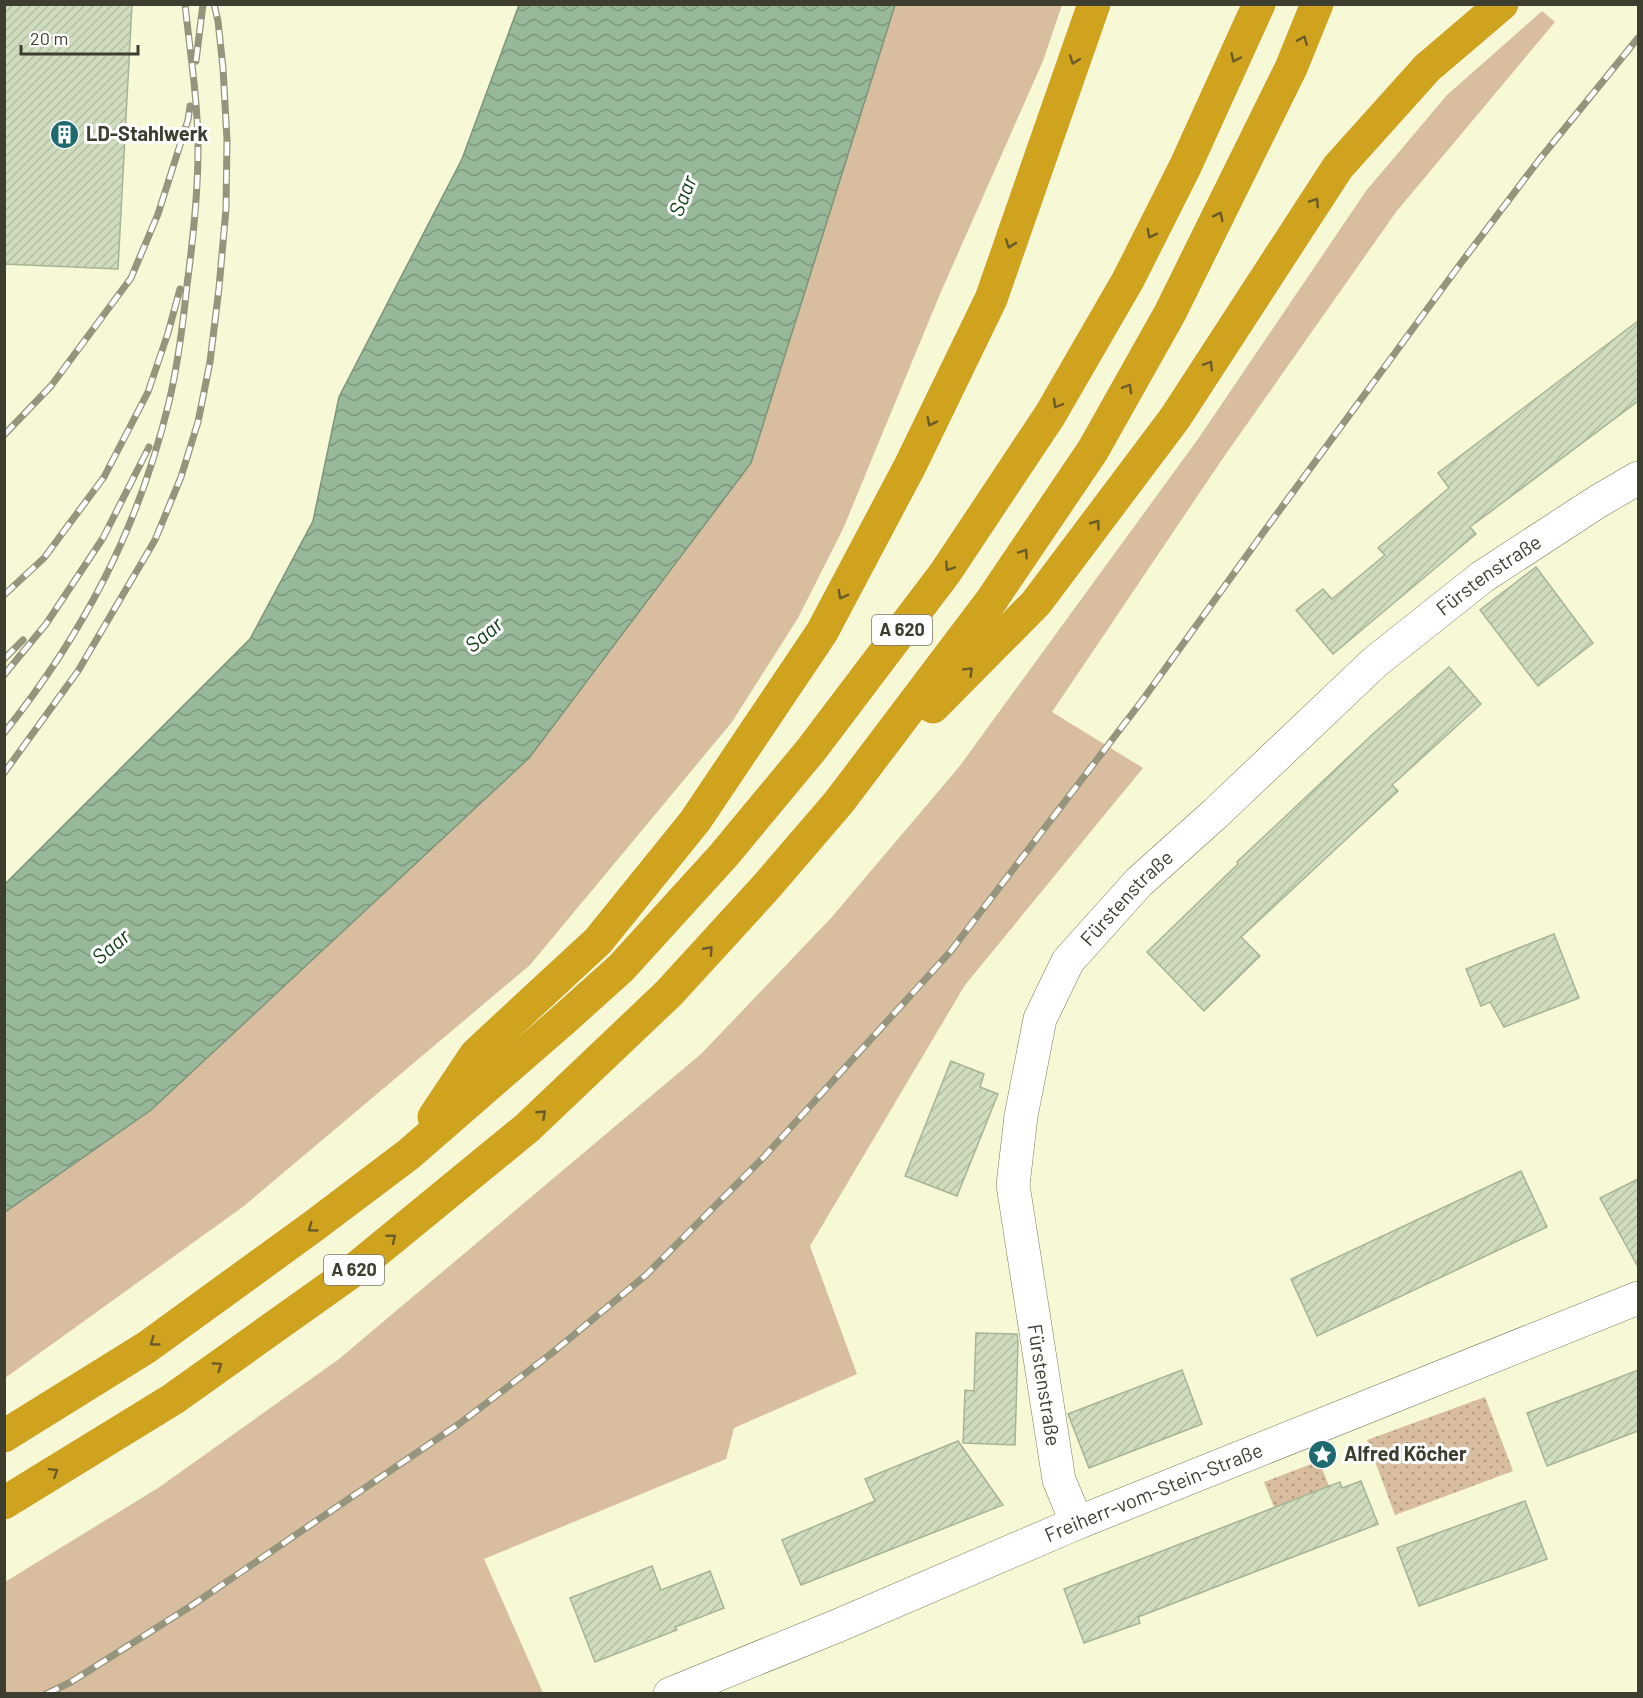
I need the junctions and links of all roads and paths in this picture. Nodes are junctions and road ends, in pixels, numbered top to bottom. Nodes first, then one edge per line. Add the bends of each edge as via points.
1 (1094, 4) edge
2 (1259, 4) edge
3 (1317, 4) edge
4 (1502, 4) edge
5 (1638, 478) edge
6 (839, 802) junction
7 (409, 1154) junction
8 (1638, 1298) edge
9 (4, 1436) edge
10 (4, 1503) edge
11 (1077, 1523) junction
12 (670, 1694) edge

1 -> 7 highway via 991,299 910,466 822,632 695,821 598,941 476,1054
2 -> 7 highway, A 620 via 1185,167 1128,280 1050,415 945,573 803,759 723,856 621,968
6 -> 3 highway, A 620 via 991,602 1093,450 1201,252 1291,68
6 -> 4 highway via 1036,603 1175,418 1338,167 1427,68
5 - 11 street, Fürstenstraße via 1482,577 1375,663 1139,882 1068,960 1040,1019 1021,1116 1013,1185 1059,1480
10 -> 6 highway, A 620 via 173,1399 350,1273 527,1128 669,993
7 -> 9 highway, A 620 via 147,1347
8 - 11 street, Freiherr-vom-Stein-Straße
11 - 12 street, Freiherr-vom-Stein-Straße

